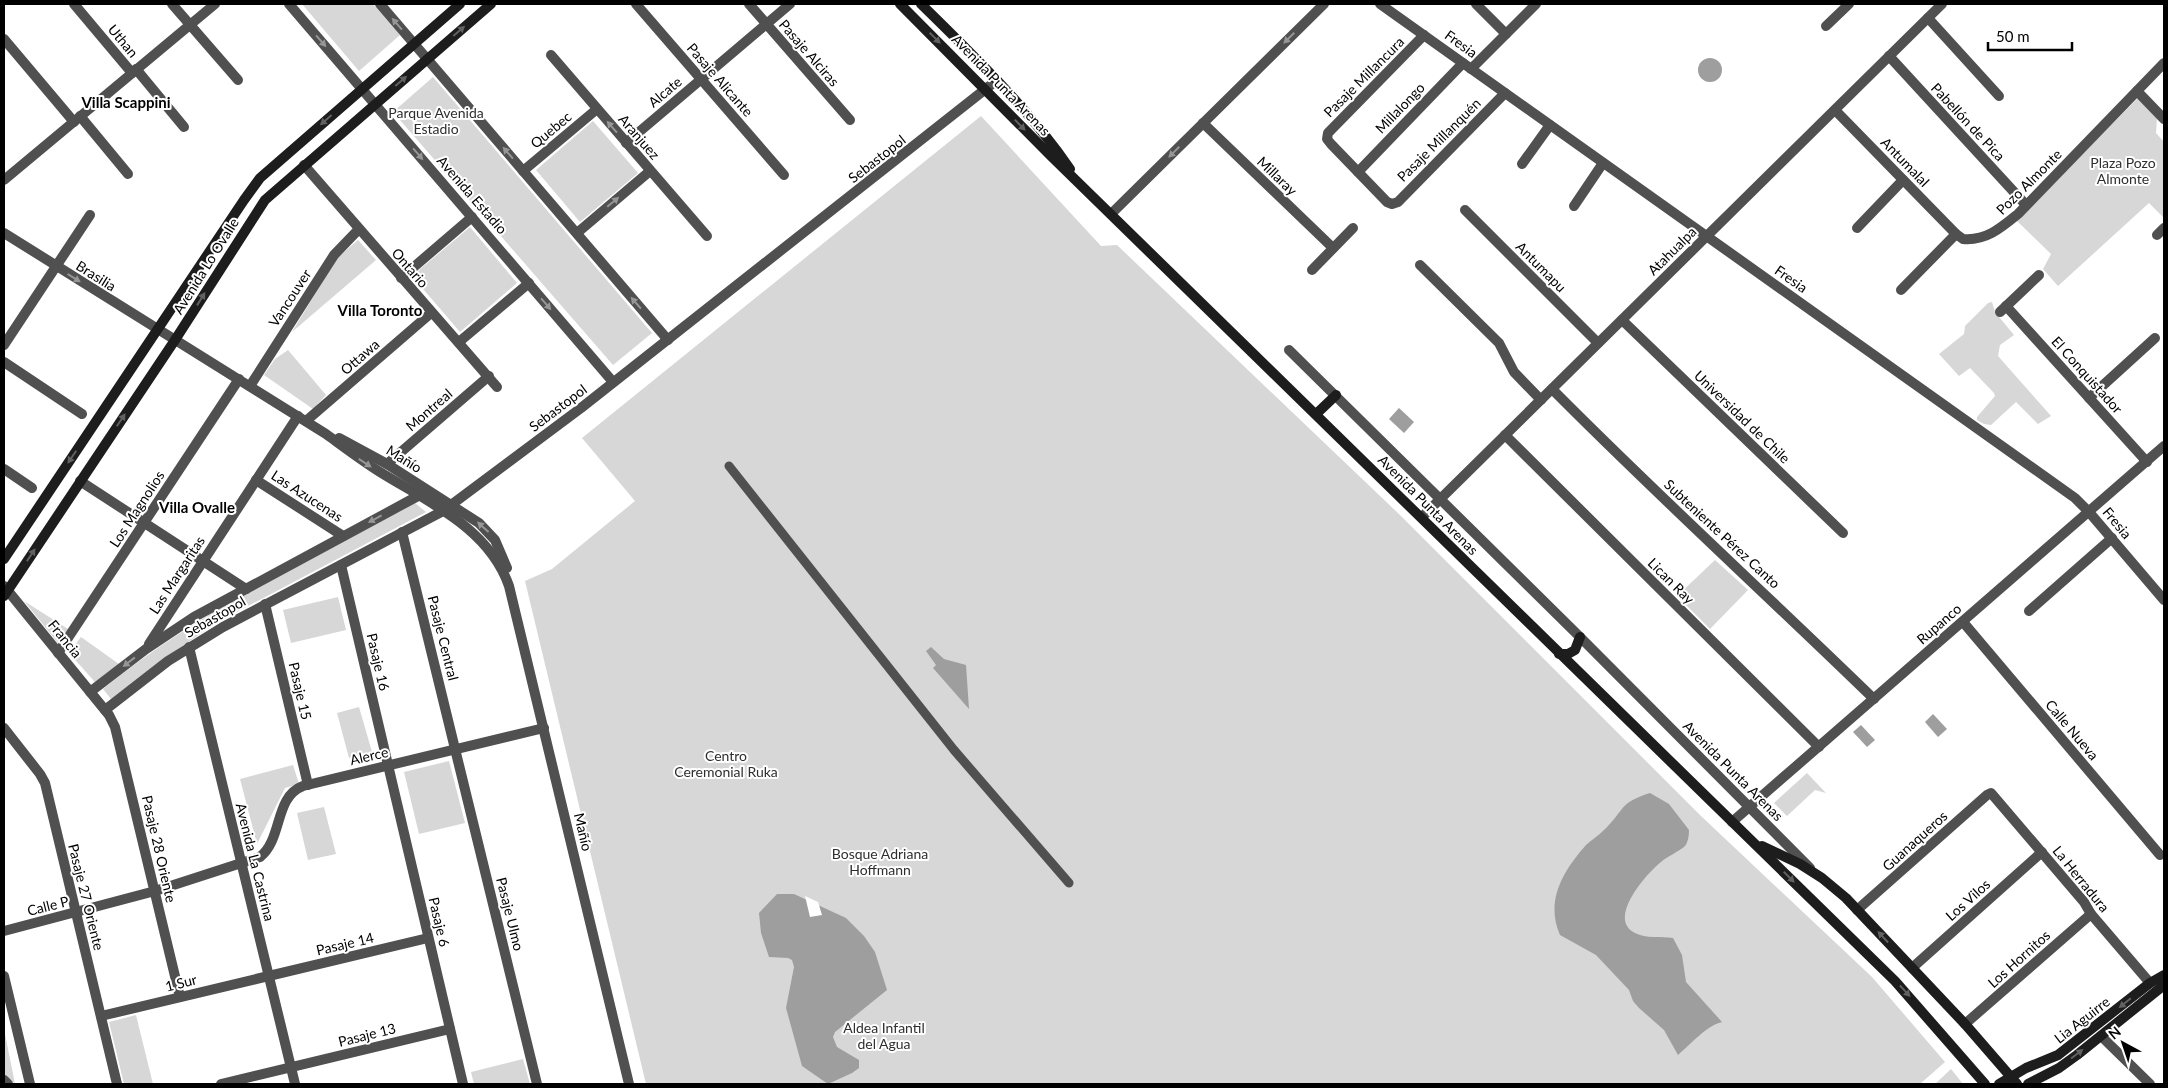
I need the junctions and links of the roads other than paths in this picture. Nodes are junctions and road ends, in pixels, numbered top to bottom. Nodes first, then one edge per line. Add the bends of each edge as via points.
1 (74, 4) edge
2 (172, 4) edge
3 (216, 4) edge
4 (289, 4) edge
5 (380, 4) edge
6 (460, 4) edge
7 (491, 4) edge
8 (636, 4) edge
9 (749, 4) edge
10 (790, 4) edge
11 (900, 4) edge
12 (921, 4) edge
13 (1324, 4) edge
14 (1380, 4) edge
15 (1476, 4) edge
16 (1536, 4) edge
17 (1849, 4) edge
18 (1942, 4) edge
19 (1928, 18) junction
20 (190, 24) junction
21 (766, 24) junction
22 (1826, 26) dead end
23 (1506, 34) junction
24 (1424, 35) junction
25 (4, 38) edge
26 (414, 44) junction
27 (551, 55) dead end
28 (1889, 56) junction
29 (427, 59) junction
30 (2164, 63) edge
31 (1467, 66) junction
32 (134, 71) junction
33 (701, 79) junction
34 (238, 80) dead end
35 (997, 80) junction
36 (363, 88) junction
37 (986, 90) junction
38 (2137, 91) junction
39 (1505, 93) junction
40 (1999, 96) dead end
41 (375, 103) junction
42 (597, 109) junction
43 (1835, 110) junction
44 (77, 119) junction
45 (2164, 119) edge
46 (850, 120) dead end
47 (1203, 123) junction
48 (1550, 125) junction
49 (184, 127) dead end
50 (626, 143) junction
51 (1603, 163) junction
52 (1522, 164) dead end
53 (304, 165) junction
54 (523, 171) junction
55 (650, 171) junction
56 (1358, 172) junction
57 (128, 174) dead end
58 (784, 175) dead end
59 (4, 180) edge
60 (1903, 180) junction
61 (1082, 186) junction
62 (2026, 205) junction
63 (1574, 206) dead end
64 (1464, 210) dead end
65 (1111, 214) junction
66 (90, 215) dead end
67 (472, 217) junction
68 (1353, 228) dead end
69 (1857, 228) dead end
70 (359, 229) junction
71 (4, 233) edge
72 (577, 233) junction
73 (1956, 234) junction
74 (707, 236) dead end
75 (1706, 236) junction
76 (1333, 248) junction
77 (1420, 265) dead end
78 (55, 266) junction
79 (1312, 270) dead end
80 (2039, 275) dead end
81 (401, 278) junction
82 (529, 283) junction
83 (1901, 290) dead end
84 (431, 313) junction
85 (1622, 320) junction
86 (158, 329) junction
87 (2155, 338) dead end
88 (175, 340) junction
89 (668, 340) junction
90 (459, 342) junction
91 (1598, 343) junction
92 (4, 345) edge
93 (1289, 350) dead end
94 (4, 362) edge
95 (488, 376) junction
96 (239, 379) junction
97 (613, 382) junction
98 (250, 386) junction
99 (498, 387) dead end
100 (1552, 389) junction
101 (1336, 395) junction
102 (2089, 398) junction
103 (1541, 400) junction
104 (82, 414) dead end
105 (1316, 414) junction
106 (302, 419) junction
107 (326, 434) junction
108 (1505, 436) junction
109 (2164, 446) edge
110 (2147, 462) junction
111 (388, 464) junction
112 (729, 466) dead end
113 (4, 470) edge
114 (256, 480) junction
115 (80, 481) junction
116 (32, 488) dead end
117 (418, 496) junction
118 (1441, 499) junction
119 (447, 507) junction
120 (2089, 512) junction
121 (1422, 517) junction
122 (144, 523) junction
123 (402, 532) junction
124 (1843, 533) dead end
125 (343, 536) junction
126 (2112, 538) junction
127 (4, 559) edge
128 (203, 561) junction
129 (341, 565) junction
130 (246, 589) junction
131 (5, 591) edge
132 (2164, 600) edge
133 (265, 604) junction
134 (2028, 611) dead end
135 (1963, 622) junction
136 (1580, 637) junction
137 (189, 647) junction
138 (146, 649) junction
139 (58, 653) junction
140 (1559, 654) junction
141 (90, 692) junction
142 (1874, 699) junction
143 (105, 710) junction
144 (4, 728) edge
145 (544, 728) junction
146 (1818, 747) junction
147 (456, 751) junction
148 (388, 766) junction
149 (308, 785) junction
150 (1991, 793) joint
151 (1750, 807) junction
152 (1732, 822) junction
153 (1755, 842) junction
154 (2042, 852) junction
155 (2160, 855) dead end
156 (241, 863) junction
157 (1816, 874) junction
158 (1069, 883) dead end
159 (155, 891) junction
160 (1857, 910) junction
161 (76, 913) junction
162 (2091, 914) junction
163 (4, 931) edge
164 (428, 938) junction
165 (1912, 968) junction
166 (2164, 975) edge
167 (4, 976) edge
168 (268, 976) junction
169 (2150, 983) junction
170 (2164, 984) edge
171 (180, 997) junction
172 (101, 1016) junction
173 (1966, 1024) junction
174 (450, 1029) junction
175 (2101, 1036) junction
176 (290, 1067) junction
177 (4, 1080) edge
178 (2014, 1080) edge
179 (8, 1084) edge
180 (30, 1084) edge
181 (117, 1084) edge
182 (221, 1084) edge
183 (295, 1084) edge
184 (463, 1084) edge
185 (537, 1084) edge
186 (629, 1084) edge
187 (1985, 1084) edge
188 (1999, 1084) edge
189 (2028, 1084) edge
190 (2150, 1084) edge

1 - 32 street, Uthan
2 - 20 street
3 - 20 street
4 -> 36 street, Avenida Estadio
26 -> 5 street
6 - 26 main road, Avenida Lo Ovalle
29 -> 7 main road, Avenida Lo Ovalle
8 - 33 street, Pasaje Alicante
9 - 21 street, Pasaje Alciras
10 - 21 street, Alcate
11 -> 37 main road, Avenida Punta Arenas
12 - 35 main road, Avenida Punta Arenas
13 -> 47 street
14 - 24 street, Fresia
15 - 23 street
16 - 23 street, Millalongo
17 - 22 street
18 - 19 street, Atahualpa
19 - 28 street, Atahualpa
19 - 40 street
20 - 32 street
20 - 34 street
21 - 33 street, Alcate
21 - 46 street, Pasaje Alciras
23 - 31 street, Millalongo
24 - 31 street, Fresia
24 - 56 street, Pasaje Millancura via 1328,133 1328,139
25 - 44 street
26 - 29 street
26 - 36 main road, Avenida Lo Ovalle
27 - 42 street, Aranjuez
28 - 43 street, Atahualpa
28 - 62 street, Pabellón de Pica
41 -> 29 main road, Avenida Lo Ovalle
54 -> 29 street
30 - 38 street, Pozo Almonte
31 - 39 street, Fresia
31 - 56 street, Millalongo
32 - 44 street
32 - 49 street, Uthan
33 - 50 street, Alcate
33 - 58 street, Pasaje Alicante
35 - 37 street, Sebastopol
35 - 61 main road, Avenida Punta Arenas via 1044,134
36 - 41 street, Avenida Estadio
36 -> 86 main road, Avenida Lo Ovalle via 260,178
37 -> 61 main road, Avenida Punta Arenas
37 - 89 street, Sebastopol
38 - 45 street
38 - 62 street, Pozo Almonte
39 - 48 street, Fresia
39 - 56 street, Pasaje Millanquén via 1398,202 1387,202
41 - 53 main road, Avenida Lo Ovalle
41 -> 67 street, Avenida Estadio
50 -> 42 street, Aranjuez
42 - 54 street, Quebec
43 - 60 street, Antumalal
43 - 75 street, Atahualpa
44 - 57 street
44 - 59 street
47 -> 65 street
47 - 76 street, Millaray
48 - 51 street, Fresia
48 - 52 street
50 - 55 street, Aranjuez
51 - 63 street
51 - 75 street, Fresia
53 - 70 street, Ontario
88 -> 53 main road, Avenida Lo Ovalle via 259,207
54 - 72 street
72 -> 55 street
55 - 74 street, Aranjuez
60 - 69 street
60 - 73 street, Antumalal
61 - 65 main road, Avenida Punta Arenas
62 - 73 street, Pozo Almonte via 1991,234 1966,239
64 - 91 street, Antumapu
65 - 105 main road, Avenida Punta Arenas
66 - 78 street
67 - 81 street
67 - 82 street, Avenida Estadio
68 - 76 street
70 - 81 street, Ontario
70 - 98 street, Vancouver via 334,255
71 - 78 street, Brasilia
89 -> 72 street
73 - 83 street
75 - 85 street, Atahualpa
75 - 120 street, Fresia via 2067,492
76 - 79 street
77 - 103 street via 1499,343 1514,372
78 -> 86 street, Brasilia
78 - 92 street
80 - 102 street, El Conquistador via 2003,309
81 - 84 street, Ontario
82 - 90 street
82 -> 97 street, Avenida Estadio
84 - 90 street, Ontario
84 - 106 street, Ottawa
85 - 91 street, Atahualpa
85 - 124 street, Universidad de Chile
86 - 88 street, Brasilia
86 -> 127 main road, Avenida Lo Ovalle
87 - 102 street
88 - 96 street, Mañío
115 -> 88 main road, Avenida Lo Ovalle
89 - 97 street, Sebastopol
90 - 95 street, Ontario
91 - 100 street, Atahualpa
93 - 101 street, Avenida Punta Arenas
94 - 104 street
95 - 99 street, Ontario
95 - 111 street, Montreal
96 - 98 street, Mañío
96 - 122 street, Los Magnolios
97 - 119 street, Sebastopol
98 - 106 street, Mañío
100 - 103 street, Atahualpa
100 - 142 street, Subteniente Pérez Canto via 1703,538
101 - 105 main road
101 - 118 street, Avenida Punta Arenas
102 - 110 street, El Conquistador
103 - 108 street, Atahualpa
105 - 121 main road, Avenida Punta Arenas
106 - 107 street, Mañío
106 - 114 street, Las Margaritas
107 - 111 street, Mañío via 345,440
107 -> 117 street, Mañío via 363,462
108 - 118 street, Atahualpa
108 - 146 street, Lican Ray
109 - 110 street, Rupanco
110 - 120 street, Rupanco
111 - 119 street, Mañío
112 - 158 street via 954,750
113 - 116 street
114 - 125 street, Las Azucenas
114 - 128 street, Las Margaritas
115 - 122 street
131 -> 115 main road, Avenida Lo Ovalle
117 - 119 street, Mañío
117 -> 125 street, Sebastopol
118 - 121 street, Atahualpa
118 - 136 street, Avenida Punta Arenas
119 - 123 street, Sebastopol
119 - 145 street, Mañío via 479,522 495,540 507,568
120 - 126 street, Fresia
120 - 135 street, Rupanco
121 - 140 main road, Avenida Punta Arenas
122 - 128 street
122 - 139 street, Los Magnolios
123 - 129 street, Sebastopol
123 - 147 street, Pasaje Central
125 - 130 street, Sebastopol
126 - 132 street, Fresia
126 - 134 street
128 - 130 street
128 - 138 street, Las Margaritas
129 - 133 street, Sebastopol
129 - 148 street, Pasaje 16
130 - 138 street, Sebastopol via 194,617
131 - 139 street, Francia
133 - 137 street, Sebastopol
133 - 149 street, Pasaje 15
135 - 142 street, Rupanco
135 - 155 street, Calle Nueva
136 - 140 main road via 1575,650
136 - 151 street, Avenida Punta Arenas
137 - 143 street, Sebastopol
137 - 156 street, Avenida La Castrina
138 -> 141 street, Sebastopol
139 - 141 street, Francia
140 - 152 main road, Avenida Punta Arenas
141 - 143 street, Francia
142 - 146 street, Rupanco
143 - 159 street, Pasaje 28 Oriente via 115,727
144 - 161 street, Pasaje 27 Oriente via 44,783
145 - 147 street, Alerce
145 - 186 street, Mañío
146 - 151 street, Rupanco
147 - 148 street, Alerce
147 - 185 street, Pasaje Ulmo
148 - 149 street, Alerce
148 - 164 street, Pasaje 6
149 - 156 street, Alerce via 295,790 287,799 267,850 260,857
150 - 154 street, La Herradura
150 - 160 street, Guanaqueros
151 - 152 street, Rupanco
151 - 157 street, Avenida Punta Arenas
152 - 153 main road, Avenida Punta Arenas
153 - 157 main road, Avenida Punta Arenas
153 -> 187 main road, Avenida Punta Arenas via 1895,980
154 - 162 street, La Herradura
154 - 165 street, Los Vilos
156 - 159 street, Calle P
156 - 168 street, Avenida La Castrina
157 - 160 main road, Avenida Punta Arenas
159 - 161 street, Calle P
159 - 171 street, Pasaje 28 Oriente
165 -> 160 main road, Avenida Punta Arenas
161 - 163 street, Calle P
161 - 172 street, Pasaje 27 Oriente
162 - 169 street, La Herradura
162 - 173 street, Los Hornitos
164 - 168 street, Pasaje 14
164 - 174 street, Pasaje 6
165 - 173 main road, Avenida Punta Arenas
166 - 169 main road, Lia Aguirre
167 - 180 street
168 - 171 street, 1 Sur
168 - 176 street, Avenida La Castrina
169 -> 178 main road, Lia Aguirre via 2058,1055 2030,1066
170 - 175 main road, Lia Aguirre
171 - 172 street, 1 Sur
172 - 181 street, Pasaje 27 Oriente
173 - 178 main road, Avenida Punta Arenas
174 - 176 street, Pasaje 13
174 - 184 street, Pasaje 6
189 -> 175 main road, Lia Aguirre via 2059,1068
175 - 190 street
176 - 182 street, Pasaje 13
176 - 183 street, Avenida La Castrina
177 - 179 street
178 - 188 main road, Lia Aguirre

